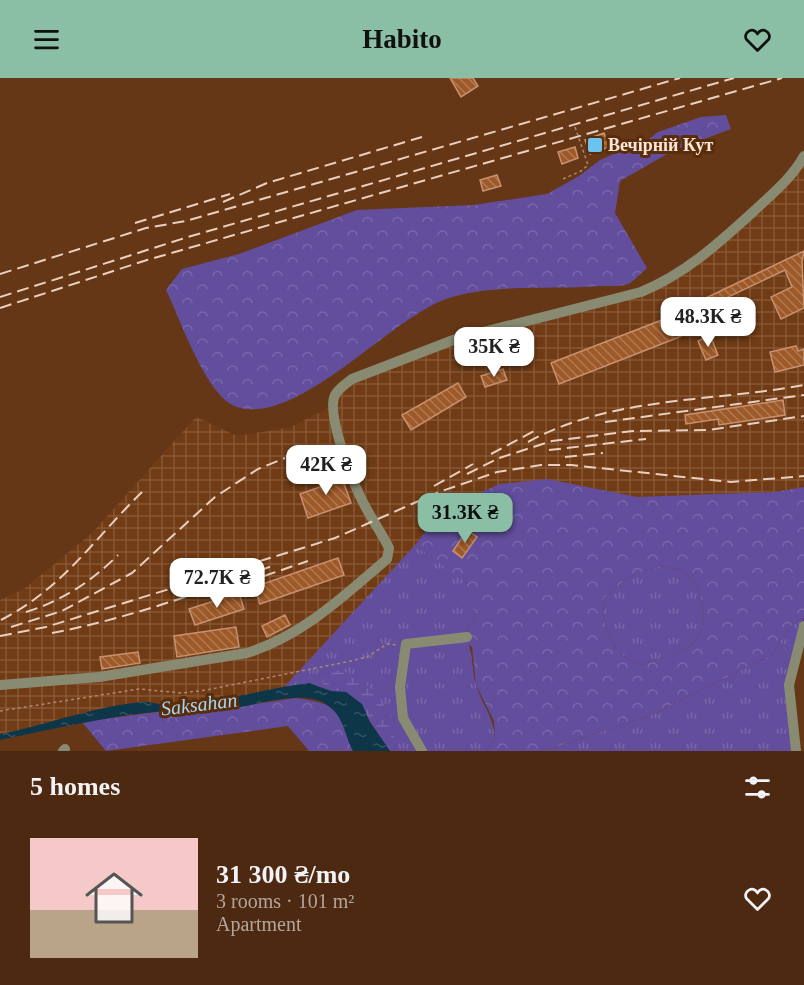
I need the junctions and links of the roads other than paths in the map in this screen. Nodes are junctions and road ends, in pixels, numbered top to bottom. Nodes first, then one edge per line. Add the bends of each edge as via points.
1 (804, 156) edge
2 (804, 626) edge
3 (467, 637) dead end
4 (0, 686) edge
5 (422, 751) edge
6 (796, 751) edge

1 - 4 street via 785,182 713,249 664,283 456,339 352,379 342,387 332,405 336,423 360,497 389,548 387,559 308,624 268,646 247,652 99,677
2 - 6 street via 789,685
3 - 5 street via 405,644 400,687 403,718

